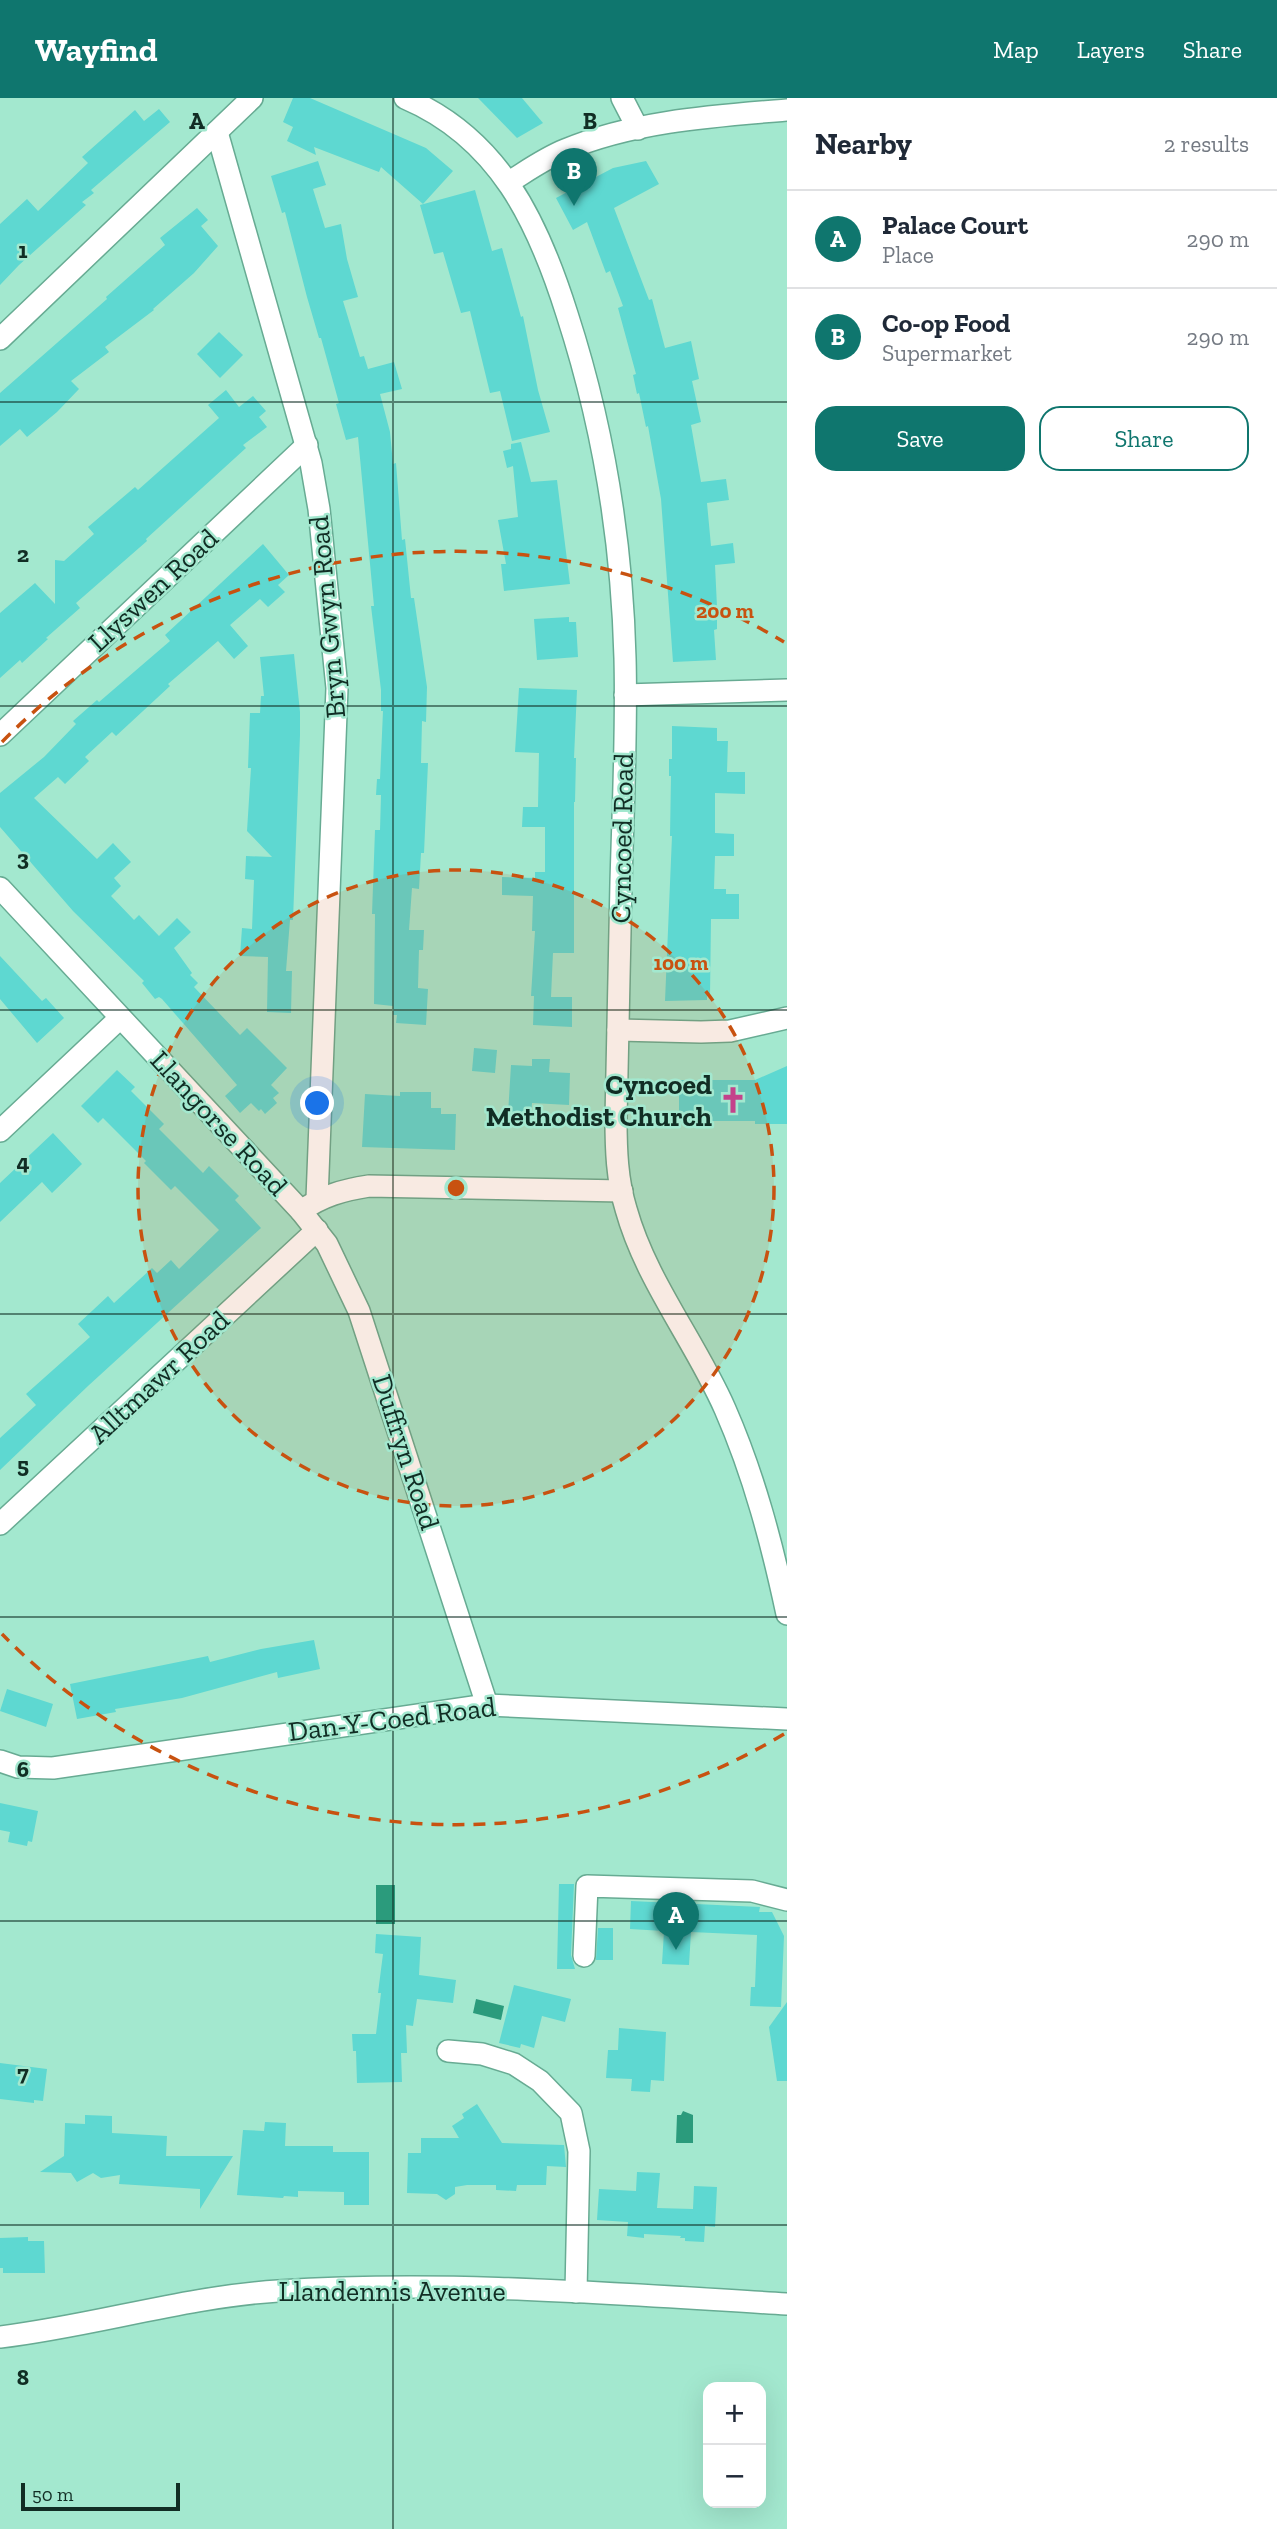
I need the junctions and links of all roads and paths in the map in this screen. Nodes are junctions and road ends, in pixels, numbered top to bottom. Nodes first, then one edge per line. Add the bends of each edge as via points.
1 (252, 98) edge
2 (405, 98) edge
3 (622, 98) edge
4 (787, 110) edge
5 (638, 129) junction
6 (217, 132) junction
7 (509, 182) junction
8 (0, 339) edge
9 (307, 445) junction
10 (787, 690) edge
11 (625, 695) junction
12 (0, 735) edge
13 (0, 888) edge
14 (120, 1018) junction
15 (787, 1018) edge
16 (618, 1030) junction
17 (0, 1131) edge
18 (622, 1191) junction
19 (309, 1205) junction
20 (317, 1230) junction
21 (0, 1524) edge
22 (787, 1614) edge
23 (487, 1705) junction
24 (787, 1719) edge
25 (0, 1761) edge
26 (787, 1900) edge
27 (583, 1956) dead end
28 (448, 2051) dead end
29 (576, 2292) junction
30 (787, 2304) edge
31 (0, 2337) edge

1 - 6 street
2 - 7 street, Cyncoed Road via 453,124
3 - 5 street
4 - 5 street
5 - 7 street via 562,150
6 - 8 street
6 - 9 street, Bryn Gwyn Road
7 - 11 street, Cyncoed Road via 553,272 596,417 614,521
9 - 12 street, Llyswen Road
9 - 19 street, Bryn Gwyn Road via 319,509 337,688
10 - 11 street
11 - 16 street, Cyncoed Road
13 - 14 street, Llangorse Road
14 - 17 street
14 - 19 street, Llangorse Road
15 - 16 street via 730,1031
16 - 18 street, Cyncoed Road via 615,1119
18 - 19 street, Llangorse Road via 369,1186
18 - 22 street, Cyncoed Road via 646,1262 710,1376 742,1450 769,1535
19 - 20 street, Duffryn Road
20 - 21 street, Alltmawr Road
20 - 23 street, Duffryn Road via 345,1277 371,1343
23 - 24 street, Dan-Y-Coed Road
23 - 25 street, Dan-Y-Coed Road via 53,1768 18,1767
26 - 27 street via 752,1891 587,1886
28 - 29 street via 482,2054 514,2064 540,2081 571,2113 579,2151
29 - 30 street, Llandennis Avenue
29 - 31 street, Llandennis Avenue via 409,2287 277,2291

